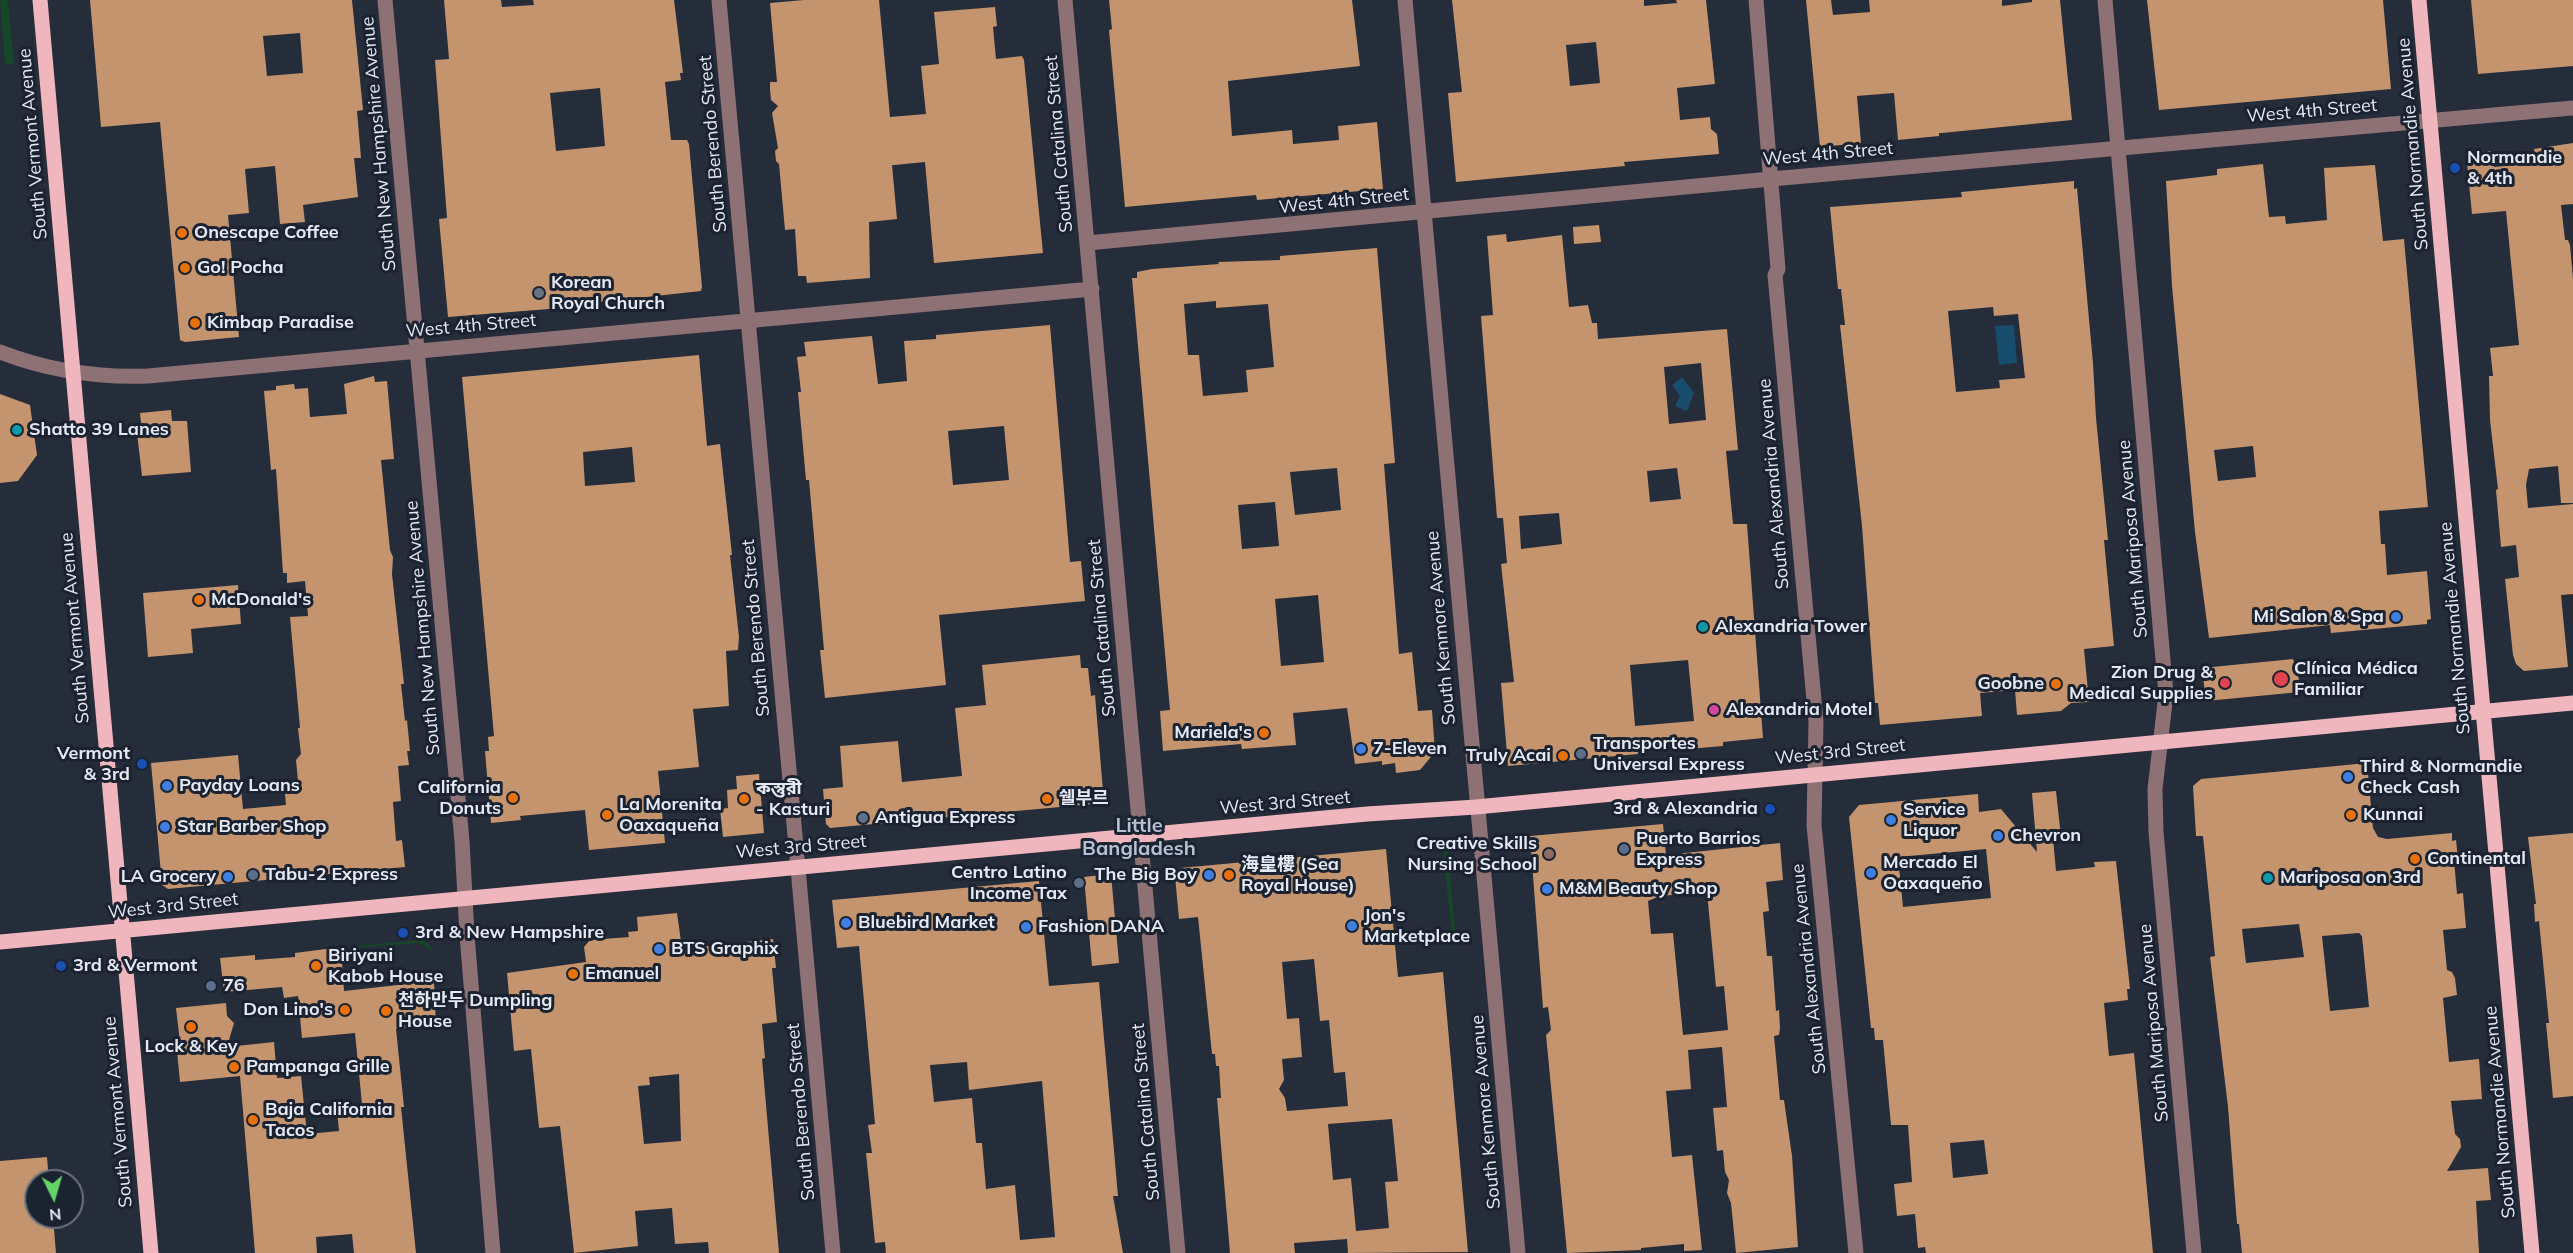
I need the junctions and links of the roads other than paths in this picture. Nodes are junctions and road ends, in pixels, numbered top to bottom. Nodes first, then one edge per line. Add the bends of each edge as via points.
1 (40, 0) edge
2 (385, 0) edge
3 (719, 0) edge
4 (1065, 0) edge
5 (1405, 0) edge
6 (1756, 0) edge
7 (2105, 0) edge
8 (2419, 0) edge
9 (2573, 108) edge
10 (2431, 121) junction
11 (2119, 148) junction
12 (1771, 179) junction
13 (1425, 213) junction
14 (1087, 243) junction
15 (1092, 289) junction
16 (748, 321) junction
17 (417, 350) junction
18 (0, 352) edge
19 (72, 373) junction
20 (2573, 703) edge
21 (2482, 712) junction
22 (2161, 742) junction
23 (1815, 774) junction
24 (1476, 807) junction
25 (1140, 836) junction
26 (798, 867) junction
27 (465, 898) junction
28 (121, 931) junction
29 (0, 942) edge
30 (151, 1253) edge
31 (493, 1253) edge
32 (833, 1253) edge
33 (1178, 1253) edge
34 (1518, 1253) edge
35 (1856, 1253) edge
36 (2193, 1253) edge
37 (2532, 1253) edge

1 - 19 main road, South Vermont Avenue
2 - 17 street, South New Hampshire Avenue
3 - 16 street, South Berendo Street
4 - 14 street, South Catalina Street
5 - 13 street, South Kenmore Avenue
6 - 12 street, South Alexandria Avenue
7 - 11 street, South Mariposa Avenue
8 - 10 main road, South Normandie Avenue
9 - 10 street, West 4th Street
10 - 11 street, West 4th Street
10 - 21 main road, South Normandie Avenue
11 - 12 street, West 4th Street
11 - 22 street, South Mariposa Avenue via 2166,694
12 - 13 street, West 4th Street
12 - 23 street, South Alexandria Avenue via 1778,269 1774,275 1816,722
13 - 14 street, West 4th Street
13 - 24 street, South Kenmore Avenue
14 - 15 street, South Catalina Street
15 - 16 street, West 4th Street
15 - 25 street, South Catalina Street
16 - 17 street, West 4th Street
16 - 26 street, South Berendo Street
17 - 19 street, West 4th Street via 148,376
17 - 27 street, South New Hampshire Avenue
18 - 19 street, West 4th Street
19 - 28 main road, South Vermont Avenue
20 - 21 main road, West 3rd Street
21 - 22 main road, West 3rd Street
21 - 37 main road, South Normandie Avenue
22 - 23 main road, West 3rd Street
22 - 36 street, South Mariposa Avenue via 2155,789 2156,832
23 - 24 main road, West 3rd Street
23 - 35 street, South Alexandria Avenue via 1814,825
24 - 25 main road, West 3rd Street
24 - 34 street, South Kenmore Avenue
25 - 26 main road, West 3rd Street
25 - 33 street, South Catalina Street
26 - 27 main road, West 3rd Street
26 - 32 street, South Berendo Street
27 - 28 main road, West 3rd Street
27 - 31 street, South New Hampshire Avenue
28 - 29 main road, West 3rd Street
28 - 30 main road, South Vermont Avenue

